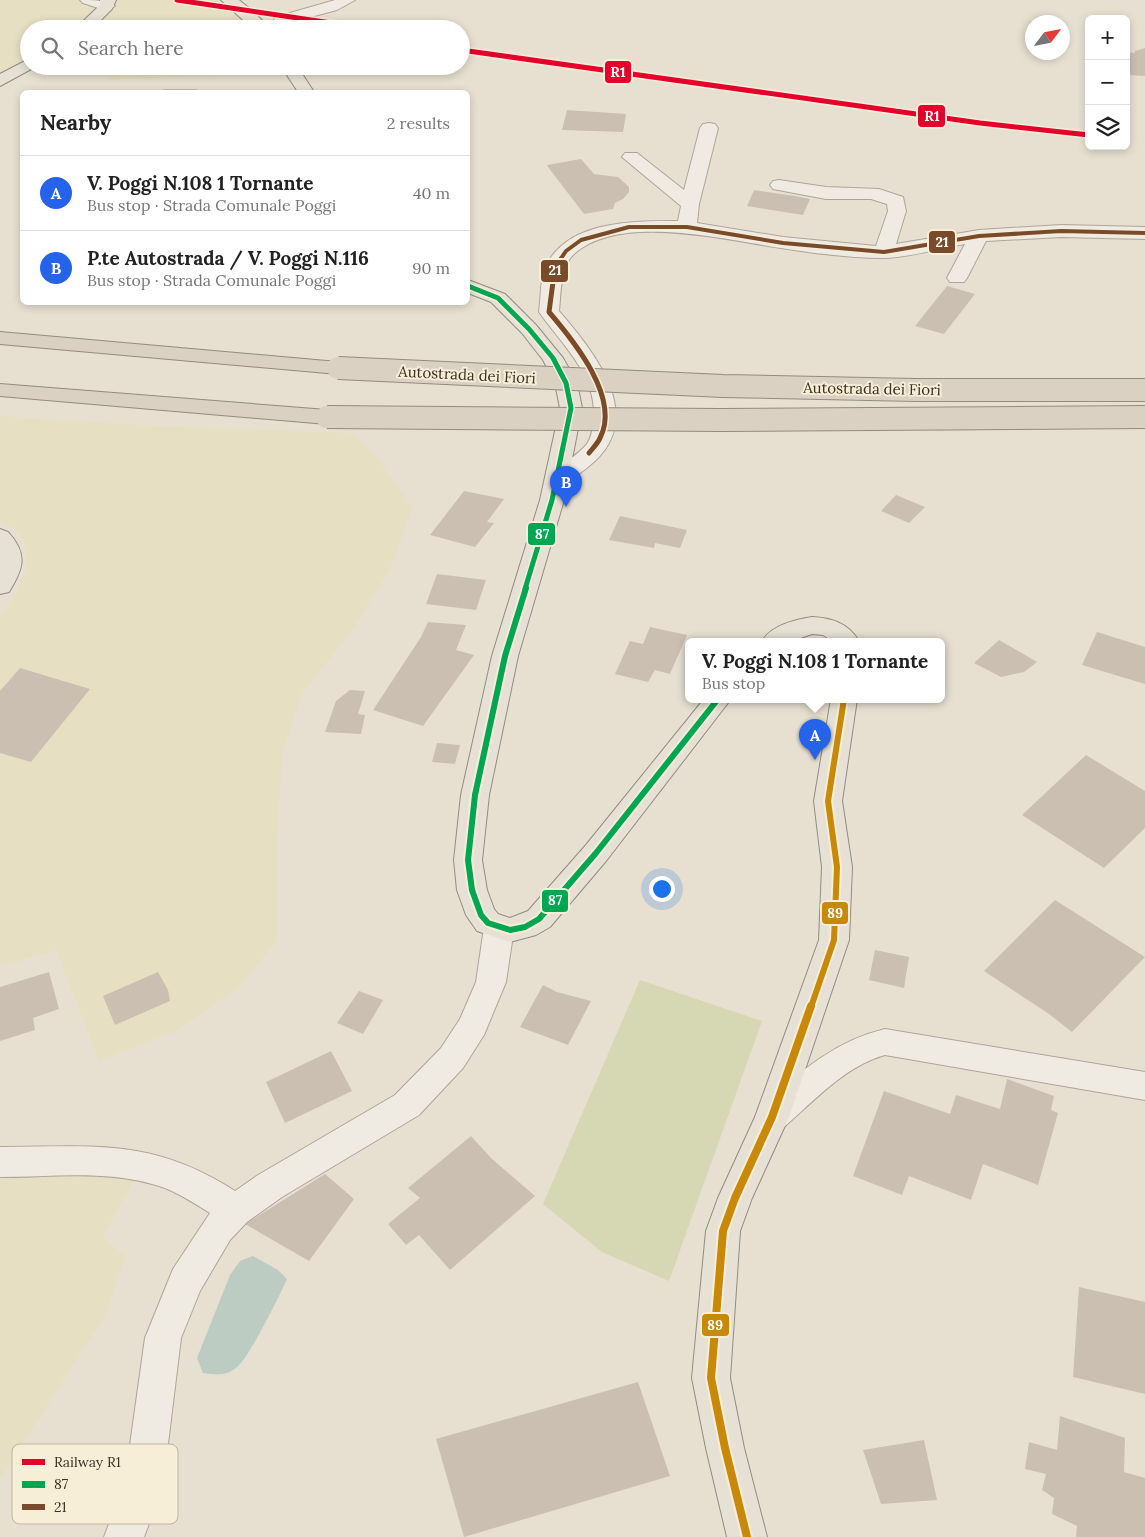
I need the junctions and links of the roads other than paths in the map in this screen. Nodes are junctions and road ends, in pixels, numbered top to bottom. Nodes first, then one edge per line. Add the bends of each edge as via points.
1 (88, 0) edge
2 (229, 0) edge
3 (348, 0) edge
4 (107, 3) edge
5 (279, 19) edge
6 (91, 20) edge
7 (254, 20) edge
8 (20, 69) edge
9 (295, 75) edge
10 (0, 81) edge
11 (305, 90) edge
12 (709, 128) dead end
13 (631, 157) dead end
14 (779, 185) dead end
15 (690, 204) junction
16 (687, 226) junction
17 (1145, 234) edge
18 (979, 236) junction
19 (884, 252) junction
20 (957, 278) dead end
21 (470, 287) edge
22 (0, 338) edge
23 (0, 390) edge
24 (1145, 390) edge
25 (1145, 417) edge
26 (556, 479) junction
27 (0, 537) edge
28 (0, 586) edge
29 (779, 638) edge
30 (843, 638) edge
31 (715, 703) edge
32 (843, 703) edge
33 (499, 928) junction
34 (1145, 1086) edge
35 (772, 1117) junction
36 (0, 1162) edge
37 (235, 1211) junction
38 (149, 1444) edge
39 (129, 1524) edge
40 (124, 1537) edge
41 (747, 1537) edge

1 - 4 street
2 - 7 main road
3 - 5 street via 332,7
4 - 6 main road
8 - 10 main road
9 - 11 main road
12 - 15 street
13 - 15 street
14 - 19 street via 828,193 873,194 896,201 897,212
15 - 16 street
16 - 19 street via 783,243
16 - 26 street via 629,227 581,240 566,251 555,267 549,312 589,364 600,388 604,416 603,434 595,447
17 - 18 street via 1062,231
18 - 19 street
18 - 20 street
21 - 26 main road via 498,298 509,307 553,358 566,384 571,408
22 - 24 highway, Autostrada dei Fiori, bridge via 338,368 723,386
23 - 25 highway, Autostrada dei Fiori, bridge via 327,416 691,420
26 - 33 main road via 505,656 475,796 468,860 472,890 481,915
27 - 28 main road via 10,547 11,559
29 - 30 main road via 786,632 809,625 834,630
31 - 33 main road via 538,919 525,927
32 - 35 main road via 828,801 837,867 834,940
33 - 37 street via 491,982 473,1026 431,1082 399,1110 270,1186
34 - 35 street via 885,1042 872,1044 844,1058
35 - 41 main road via 723,1231 711,1378
36 - 37 street via 138,1165 171,1174
37 - 38 street via 218,1229 186,1280 163,1338
39 - 40 street

